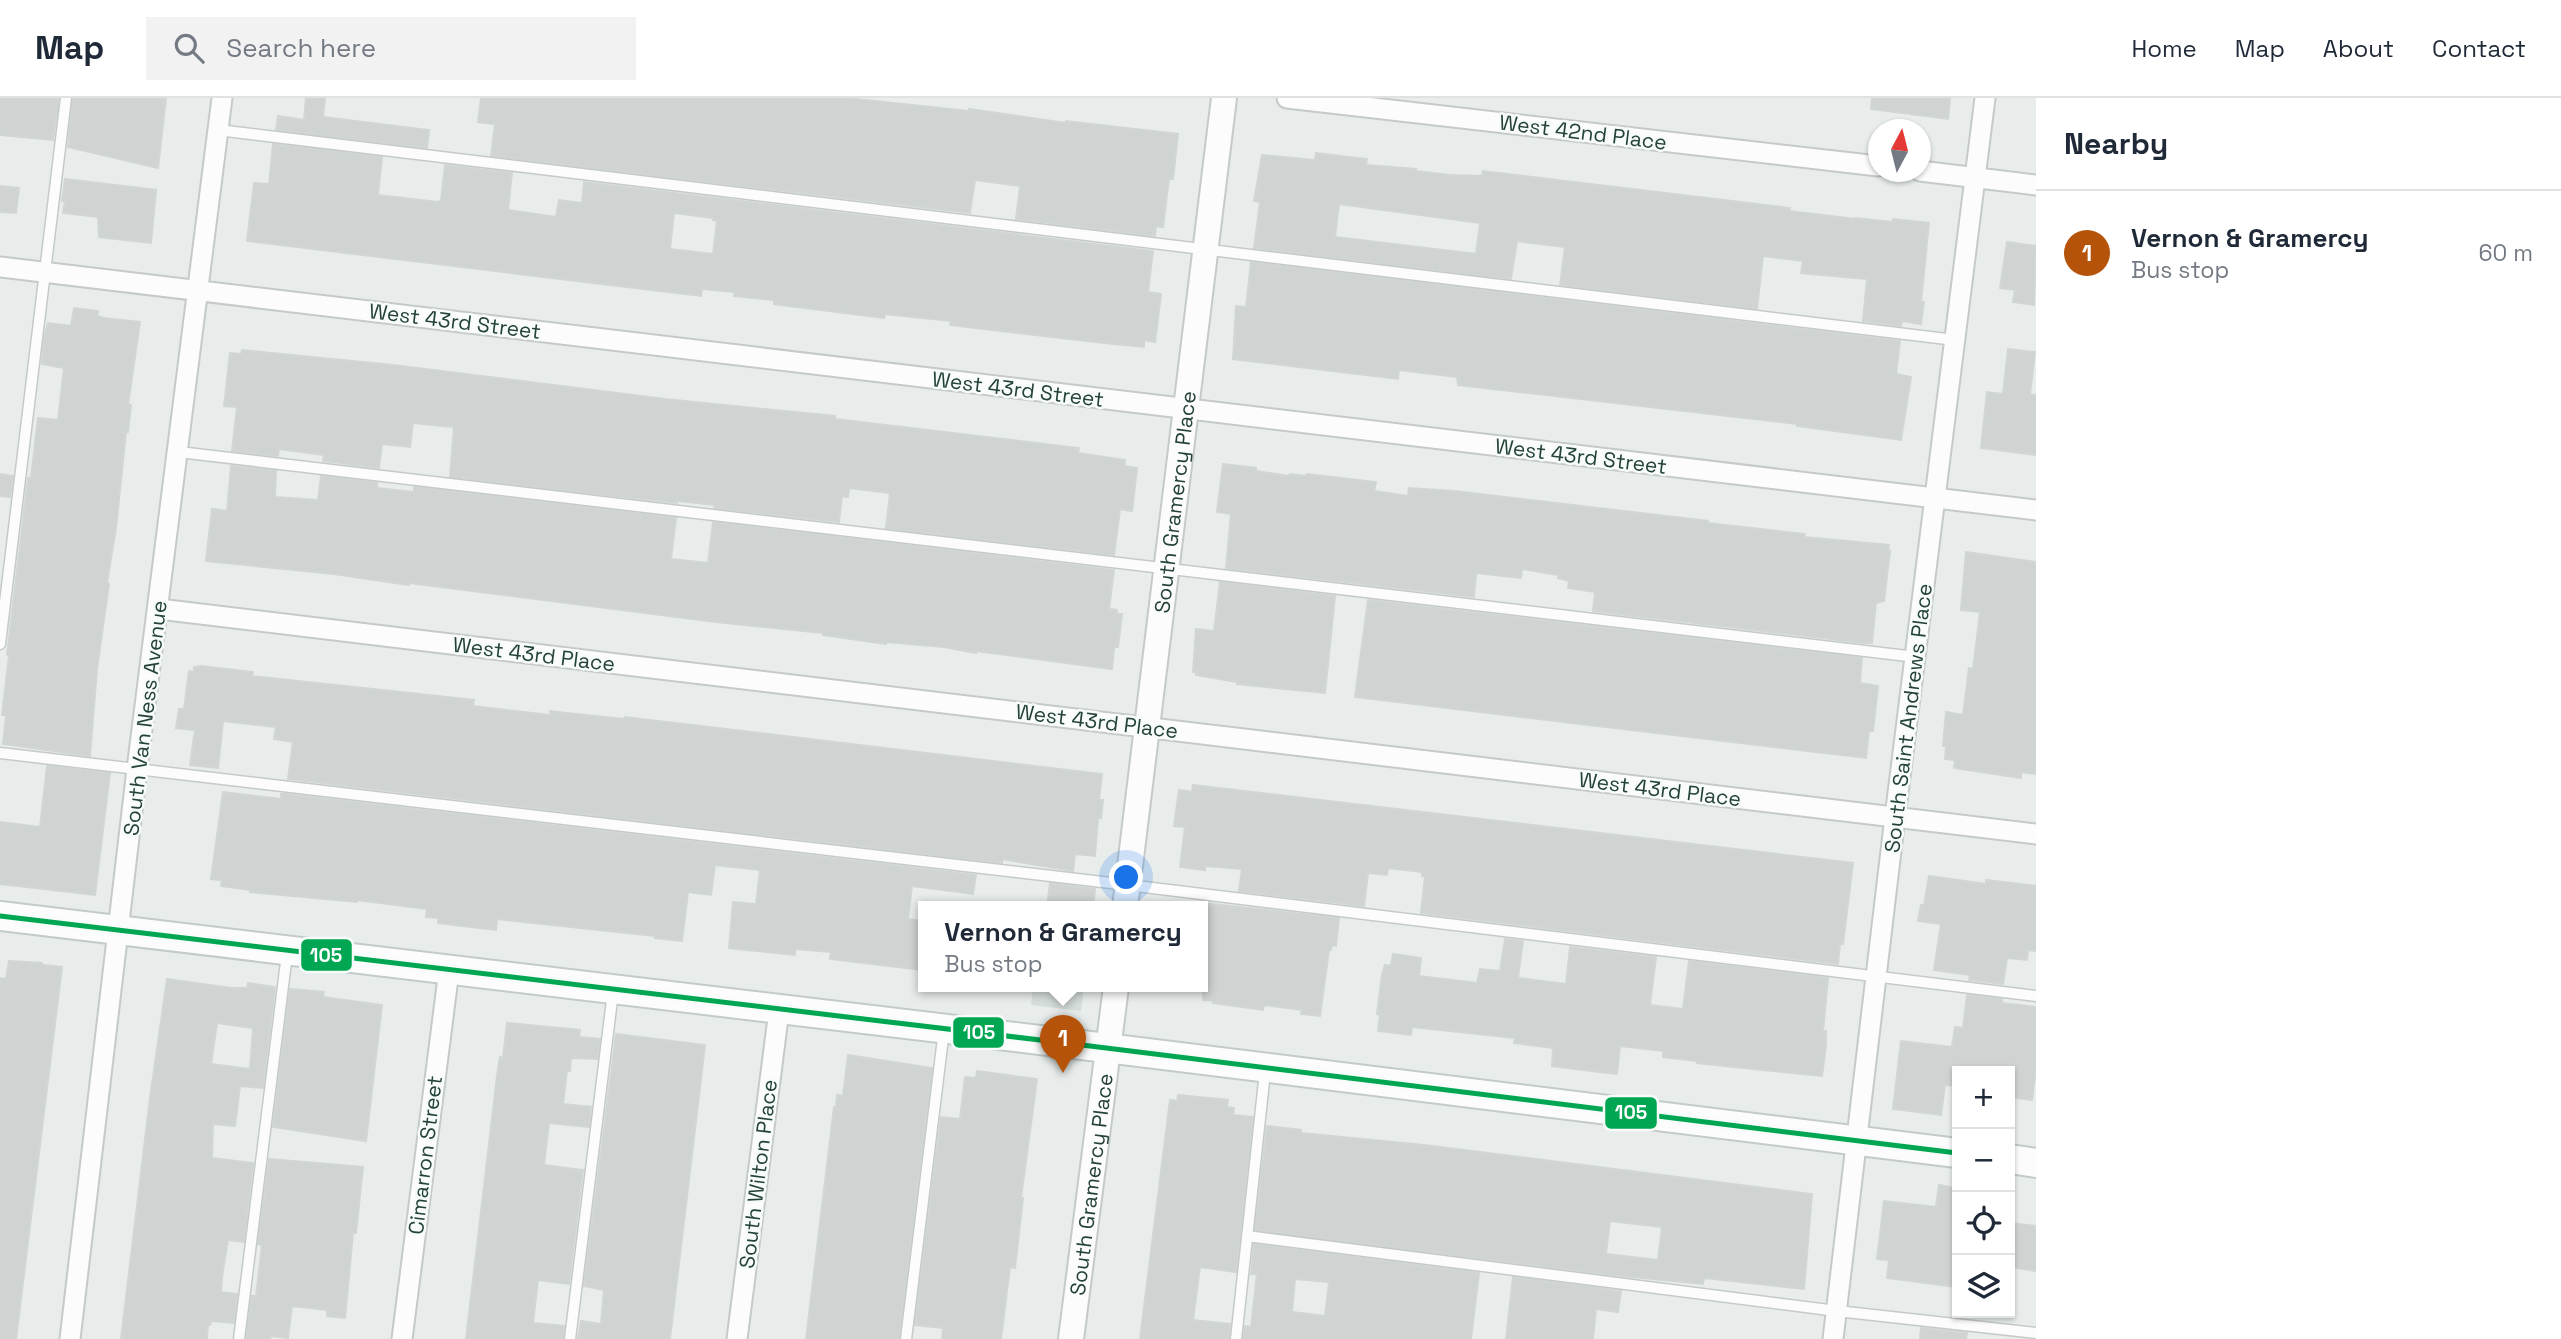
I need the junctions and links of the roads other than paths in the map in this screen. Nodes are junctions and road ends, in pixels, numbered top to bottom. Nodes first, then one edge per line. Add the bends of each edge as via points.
1 (66, 98) edge
2 (222, 98) edge
3 (1224, 98) edge
4 (1287, 98) edge
5 (1985, 98) edge
6 (218, 130) junction
7 (1868, 165) edge
8 (1931, 172) edge
9 (1976, 178) junction
10 (2036, 185) edge
11 (1205, 248) junction
12 (0, 267) edge
13 (45, 272) junction
14 (198, 290) junction
15 (1955, 340) junction
16 (1185, 410) junction
17 (179, 452) junction
18 (1935, 498) junction
19 (2036, 510) edge
20 (1166, 568) junction
21 (159, 610) junction
22 (0, 644) edge
23 (1916, 657) junction
24 (1148, 727) junction
25 (0, 753) edge
26 (137, 769) junction
27 (1895, 817) junction
28 (2036, 834) edge
29 (1126, 896) edge
30 (1172, 901) edge
31 (1208, 905) edge
32 (0, 916) edge
33 (119, 930) junction
34 (288, 951) junction
35 (449, 970) junction
36 (1878, 978) junction
37 (614, 990) junction
38 (1115, 992) edge
39 (2036, 996) edge
40 (779, 1010) junction
41 (944, 1029) junction
42 (1109, 1049) junction
43 (1265, 1068) junction
44 (1858, 1141) junction
45 (1952, 1152) edge
46 (2015, 1160) edge
47 (2036, 1163) edge
48 (1247, 1236) junction
49 (1837, 1311) junction
50 (2036, 1333) edge
51 (70, 1339) edge
52 (239, 1339) edge
53 (402, 1339) edge
54 (570, 1339) edge
55 (737, 1339) edge
56 (906, 1339) edge
57 (1071, 1339) edge
58 (1236, 1339) edge
59 (1833, 1339) edge

1 - 13 lane
2 - 6 street, South Van Ness Avenue
3 - 11 street, South Gramercy Place
4 - 7 street, West 42nd Place
5 - 9 street, South Saint Andrews Place
6 - 11 lane
6 - 14 street, South Van Ness Avenue
8 - 9 street
9 - 10 street
9 - 15 street, South Saint Andrews Place
11 - 15 lane
11 - 16 street, South Gramercy Place
12 - 13 street, West 43rd Street
13 - 14 street, West 43rd Street
13 - 22 lane
14 - 16 street, West 43rd Street
14 - 17 street, South Van Ness Avenue
15 - 18 street, South Saint Andrews Place
16 - 18 street, West 43rd Street
16 - 20 street, South Gramercy Place
17 - 20 lane
17 - 21 street, South Van Ness Avenue
18 - 19 street, West 43rd Street
18 - 23 street, South Saint Andrews Place
20 - 23 lane
20 - 24 street, South Gramercy Place
21 - 24 street, West 43rd Place
21 - 26 street, South Van Ness Avenue
23 - 27 street, South Saint Andrews Place
24 - 27 street, West 43rd Place
24 - 29 street, South Gramercy Place
25 - 26 lane
26 - 29 lane
26 - 33 street, South Van Ness Avenue
27 - 28 street, West 43rd Place
27 - 36 street, South Saint Andrews Place
29 - 30 lane
31 - 36 lane
32 - 33 main road
33 - 34 main road
33 - 51 street, South Van Ness Avenue
34 - 35 main road
34 - 52 lane
35 - 37 main road
35 - 53 street, Cimarron Street
36 - 39 lane
36 - 44 street, South Saint Andrews Place
37 - 40 main road
37 - 54 lane
38 - 42 street, South Gramercy Place
40 - 41 main road
40 - 55 street, South Wilton Place
41 - 42 main road
41 - 56 lane
42 - 43 main road
42 - 57 street, South Gramercy Place
43 - 44 main road
43 - 48 lane
44 - 45 main road
44 - 49 street, South Saint Andrews Place
46 - 47 main road
48 - 49 lane
48 - 58 lane
49 - 50 lane
49 - 59 street, South Saint Andrews Place

